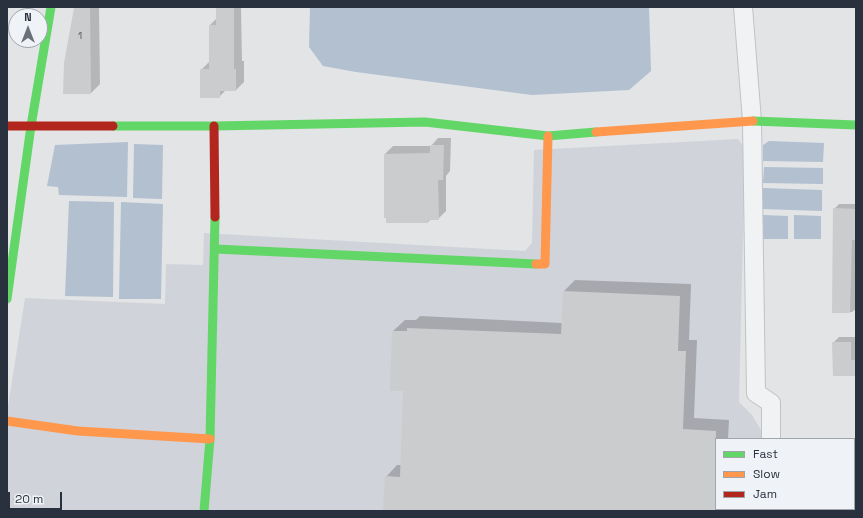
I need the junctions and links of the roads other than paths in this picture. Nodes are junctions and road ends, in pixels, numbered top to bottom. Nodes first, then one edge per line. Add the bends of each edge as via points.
1 (50, 7) edge
2 (743, 7) edge
3 (752, 122) junction
4 (856, 125) edge
5 (7, 126) edge
6 (31, 126) junction
7 (214, 126) junction
8 (548, 136) junction
9 (216, 249) junction
10 (7, 299) edge
11 (7, 421) edge
12 (771, 438) edge
13 (210, 439) junction
14 (204, 511) edge

1 - 6 street
2 - 3 street
3 - 4 street
3 - 8 street
3 - 12 street via 756,393 771,403
5 - 6 street
6 - 7 street
6 - 10 street
7 - 8 street via 424,122
7 - 9 street
8 - 9 street via 545,264
9 - 13 street
11 - 13 street via 78,431
13 - 14 street

